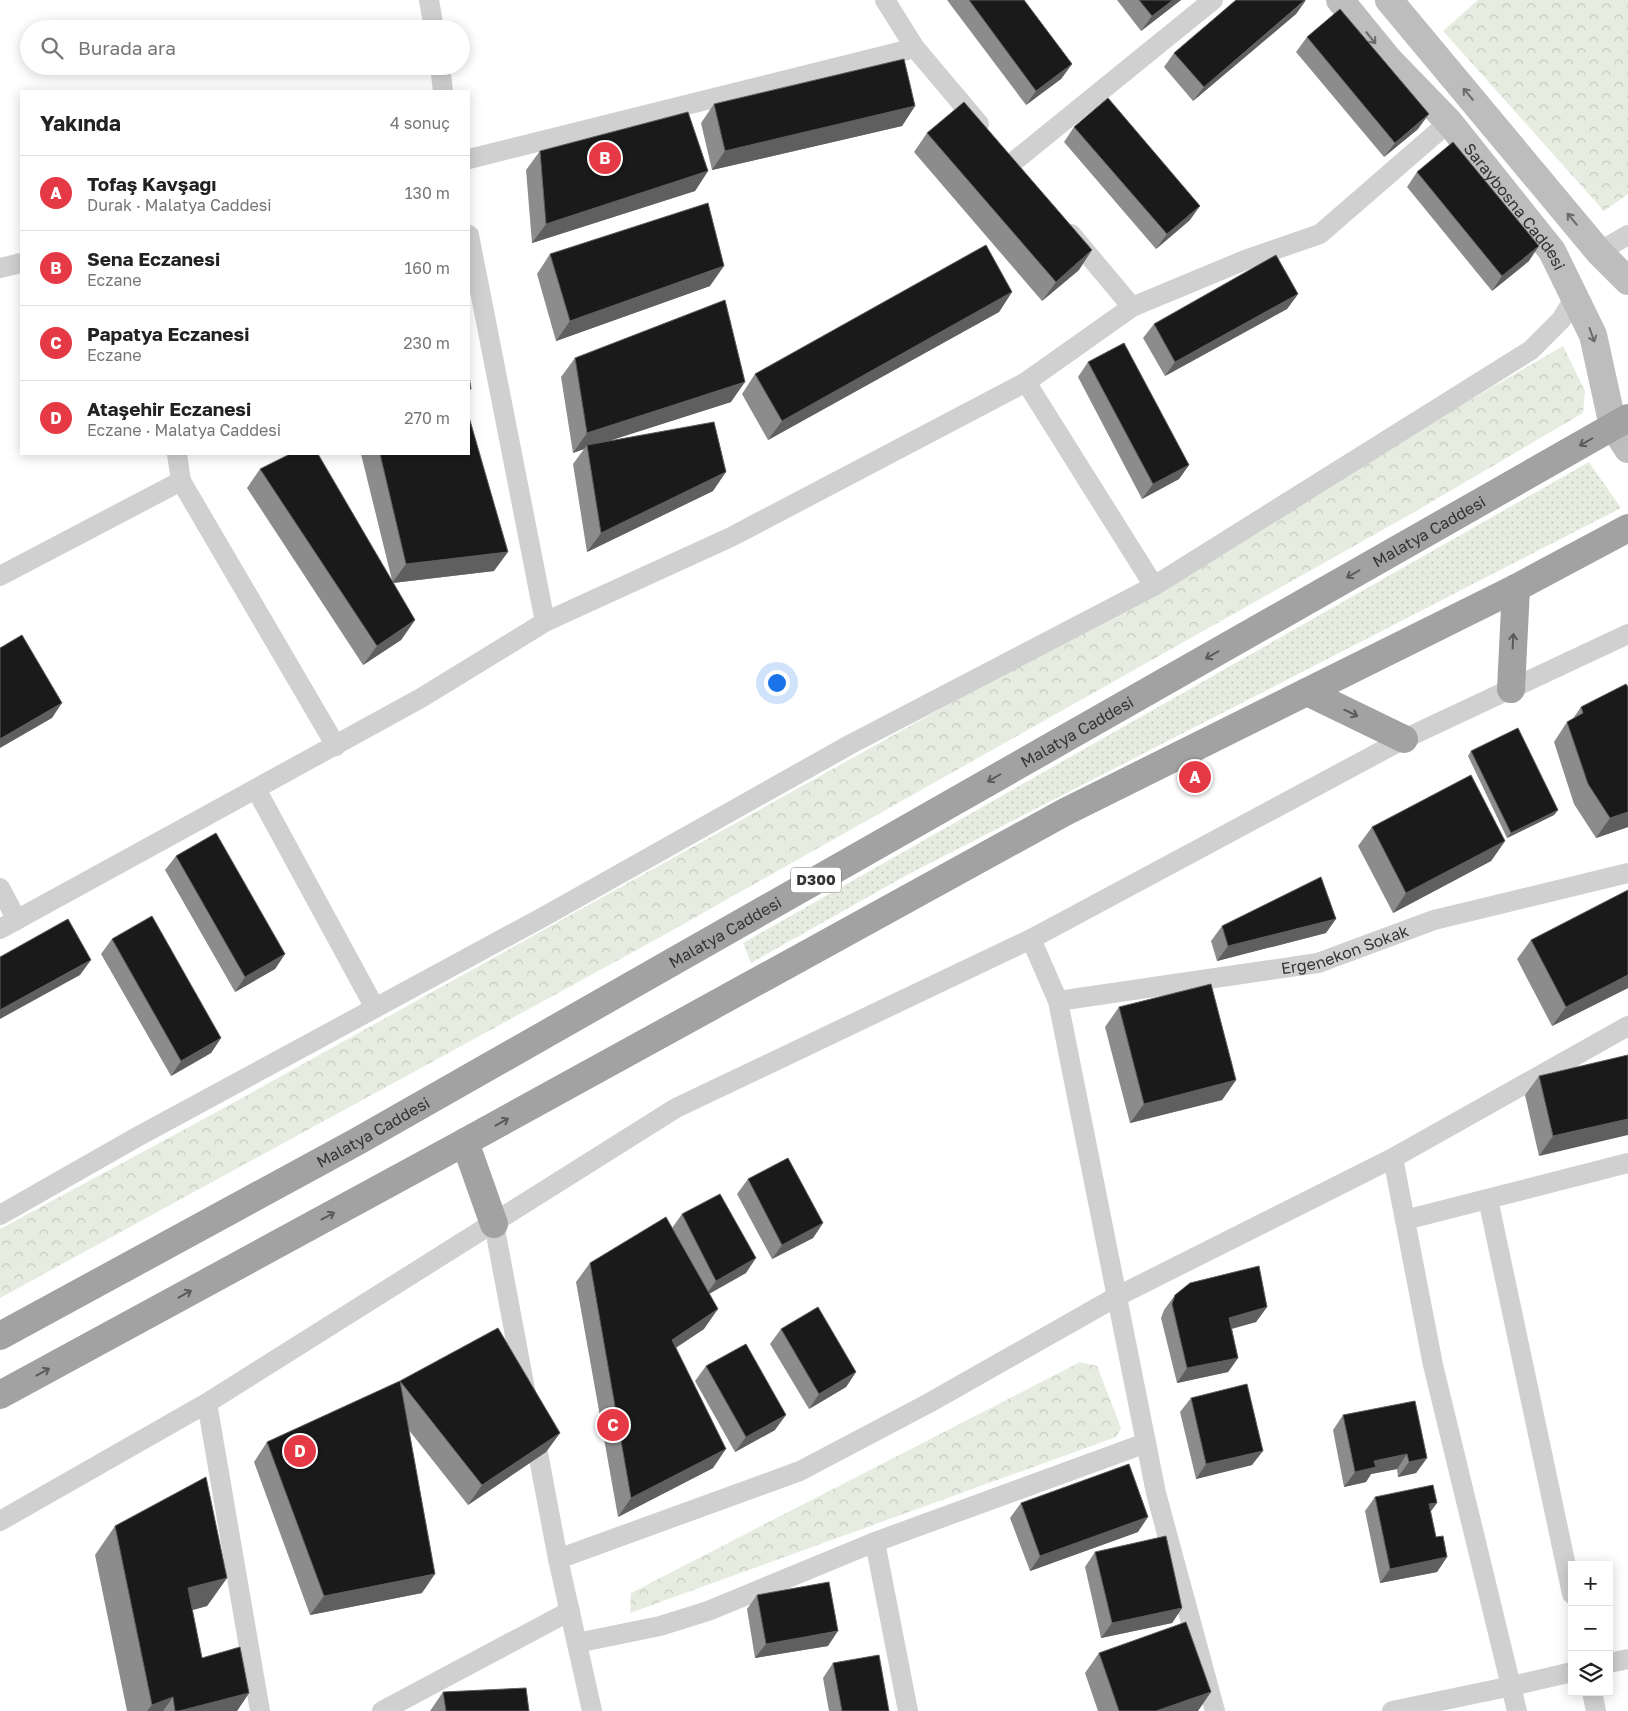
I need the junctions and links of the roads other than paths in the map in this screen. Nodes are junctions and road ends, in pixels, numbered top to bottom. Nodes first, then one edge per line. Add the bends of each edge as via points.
1 (429, 0) edge
2 (885, 0) edge
3 (1213, 0) edge
4 (1340, 0) edge
5 (1389, 0) edge
6 (432, 20) edge
7 (915, 48) junction
8 (441, 75) edge
9 (444, 90) edge
10 (1449, 122) junction
11 (470, 159) edge
12 (1056, 216) edge
13 (1628, 235) edge
14 (470, 240) edge
15 (1599, 252) junction
16 (20, 263) edge
17 (0, 268) edge
18 (1628, 281) edge
19 (1574, 297) junction
20 (1132, 307) junction
21 (1026, 382) junction
22 (1620, 422) edge
23 (1628, 449) edge
24 (177, 455) edge
25 (181, 481) junction
26 (1628, 528) edge
27 (0, 576) edge
28 (1154, 586) junction
29 (1516, 588) junction
30 (544, 622) junction
31 (1628, 634) edge
32 (1511, 689) junction
33 (1307, 692) junction
34 (1404, 739) junction
35 (336, 746) junction
36 (256, 789) junction
37 (1628, 873) edge
38 (0, 888) edge
39 (8, 924) edge
40 (1031, 939) junction
41 (1058, 1001) junction
42 (375, 1008) junction
43 (1628, 1026) edge
44 (465, 1142) junction
45 (1393, 1158) junction
46 (1628, 1163) edge
47 (1488, 1199) junction
48 (0, 1215) edge
49 (1405, 1220) junction
50 (494, 1224) junction
51 (1116, 1297) junction
52 (0, 1336) edge
53 (0, 1395) edge
54 (207, 1403) junction
55 (1146, 1443) junction
56 (0, 1521) edge
57 (875, 1542) junction
58 (558, 1560) junction
59 (1568, 1575) edge
60 (570, 1611) junction
61 (577, 1644) junction
62 (1628, 1659) edge
63 (1613, 1662) edge
64 (1568, 1673) edge
65 (1512, 1686) junction
66 (1593, 1696) edge
67 (260, 1711) edge
68 (382, 1711) edge
69 (592, 1711) edge
70 (908, 1711) edge
71 (1215, 1711) edge
72 (1392, 1711) edge
73 (1517, 1711) edge
74 (1596, 1711) edge

1 - 6 street
2 - 7 street
3 - 7 street via 1006,156
4 -> 10 main road, Saraybosna Caddesi via 1389,60
15 -> 5 main road, Saraybosna Caddesi
7 - 11 street
8 - 9 street
10 - 19 main road, Saraybosna Caddesi via 1552,251
10 - 20 street via 1320,234 1245,260
12 - 20 street
13 - 15 street
14 - 30 street
15 - 18 main road, Saraybosna Caddesi
16 - 17 street
19 -> 22 main road, Saraybosna Caddesi via 1593,335
19 - 28 street via 1561,320 1531,350
20 - 21 street
21 - 28 street
21 - 30 street via 731,537
22 - 23 main road, Saraybosna Caddesi
22 -> 52 highway, Malatya Caddesi / D300 via 358,1141
24 - 25 street
25 - 27 street
25 - 35 street
26 - 29 highway
28 - 42 street via 851,744
32 -> 29 highway
29 - 33 highway
30 - 35 street
31 - 32 street
32 - 34 street
33 -> 34 highway
44 -> 33 highway via 1065,812
34 - 40 street
35 - 36 street
36 - 39 street
36 - 42 street
37 - 41 street, Ergenekon Sokak via 1434,920 1318,963
38 - 39 street
40 - 41 street
40 - 50 street via 676,1108
41 - 51 street
42 - 48 street
43 - 45 street
44 - 50 highway
53 -> 44 highway
45 - 49 street
45 - 51 street
46 - 47 street
47 - 49 street
47 - 59 street
49 - 65 street via 1433,1365
50 - 54 street
50 - 58 street
51 - 55 street
51 - 58 street via 929,1403 800,1471
54 - 56 street
54 - 67 street
55 - 57 street
55 - 71 street via 1156,1493
57 - 61 street via 708,1611 660,1626
57 - 70 street
58 - 60 street
60 - 61 street
60 - 68 street
61 - 69 street
62 - 63 street
64 - 65 street
65 - 72 street
65 - 73 street
66 - 74 street

